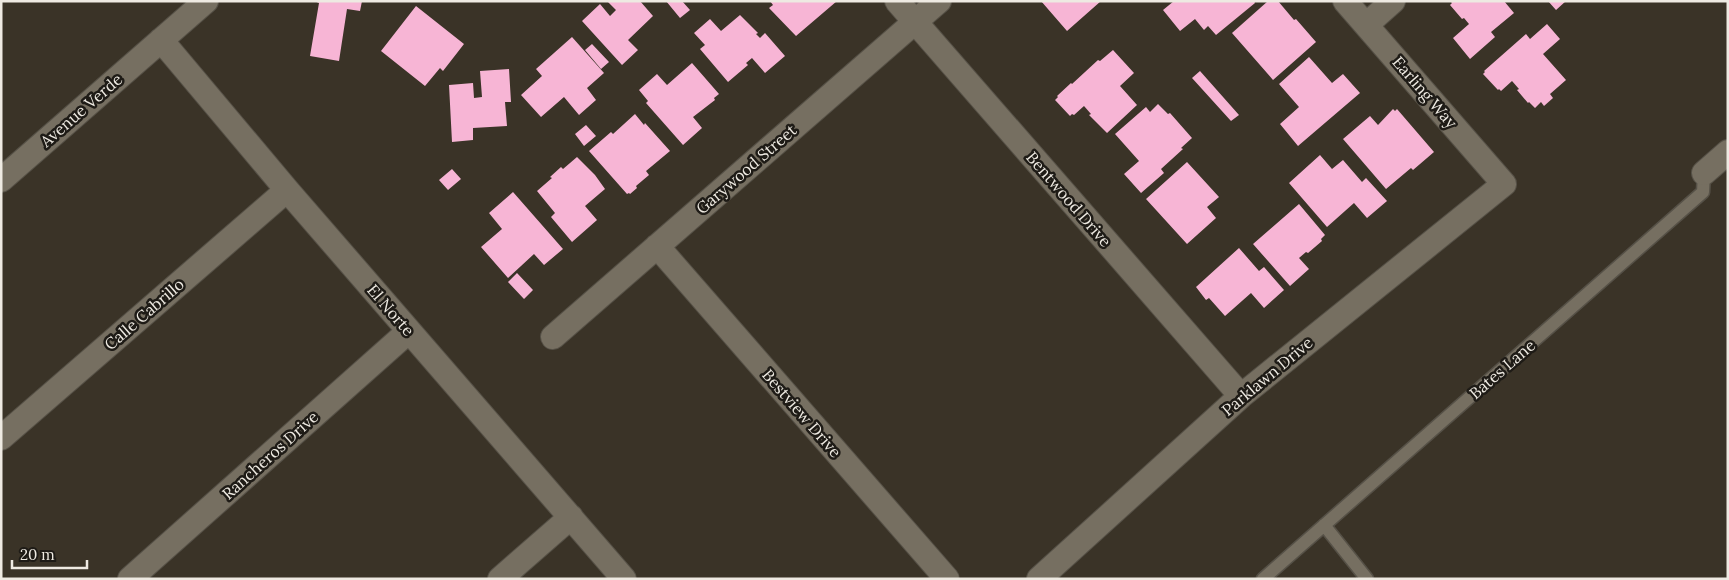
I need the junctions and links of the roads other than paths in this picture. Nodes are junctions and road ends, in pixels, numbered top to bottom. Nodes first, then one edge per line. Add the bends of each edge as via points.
1 (206, 1) edge
2 (897, 1) edge
3 (939, 1) edge
4 (1346, 1) edge
5 (1393, 1) edge
6 (915, 22) junction
7 (1366, 25) junction
8 (161, 40) junction
9 (1720, 162) edge
10 (1, 180) edge
11 (1504, 184) joint
12 (287, 190) junction
13 (657, 246) junction
14 (410, 331) junction
15 (553, 337) dead end
16 (1241, 396) junction
17 (1, 438) edge
18 (571, 517) junction
19 (1324, 525) junction
20 (130, 579) edge
21 (500, 579) edge
22 (624, 579) edge
23 (947, 579) edge
24 (1039, 579) edge
25 (1263, 579) edge
26 (1367, 579) edge

1 - 8 street, Avenue Verde
2 - 6 street, Bentwood Drive
3 - 6 street, Garywood Street
4 - 7 street, Earling Way
5 - 7 street
6 - 13 street, Garywood Street
6 - 16 street, Bentwood Drive
7 - 11 street, Earling Way
8 - 10 street, Avenue Verde
8 - 12 street, El Norte
9 - 19 lane, Bates Lane via 1703,192
11 - 16 street, Parklawn Drive
12 - 14 street, El Norte
12 - 17 street, Calle Cabrillo
13 - 15 street, Garywood Street
13 - 23 street, Bestview Drive
14 - 18 street, El Norte
14 - 20 street, Rancheros Drive
16 - 24 street, Parklawn Drive
18 - 21 street
18 - 22 street, El Norte
19 - 25 lane, Bates Lane
19 - 26 lane

